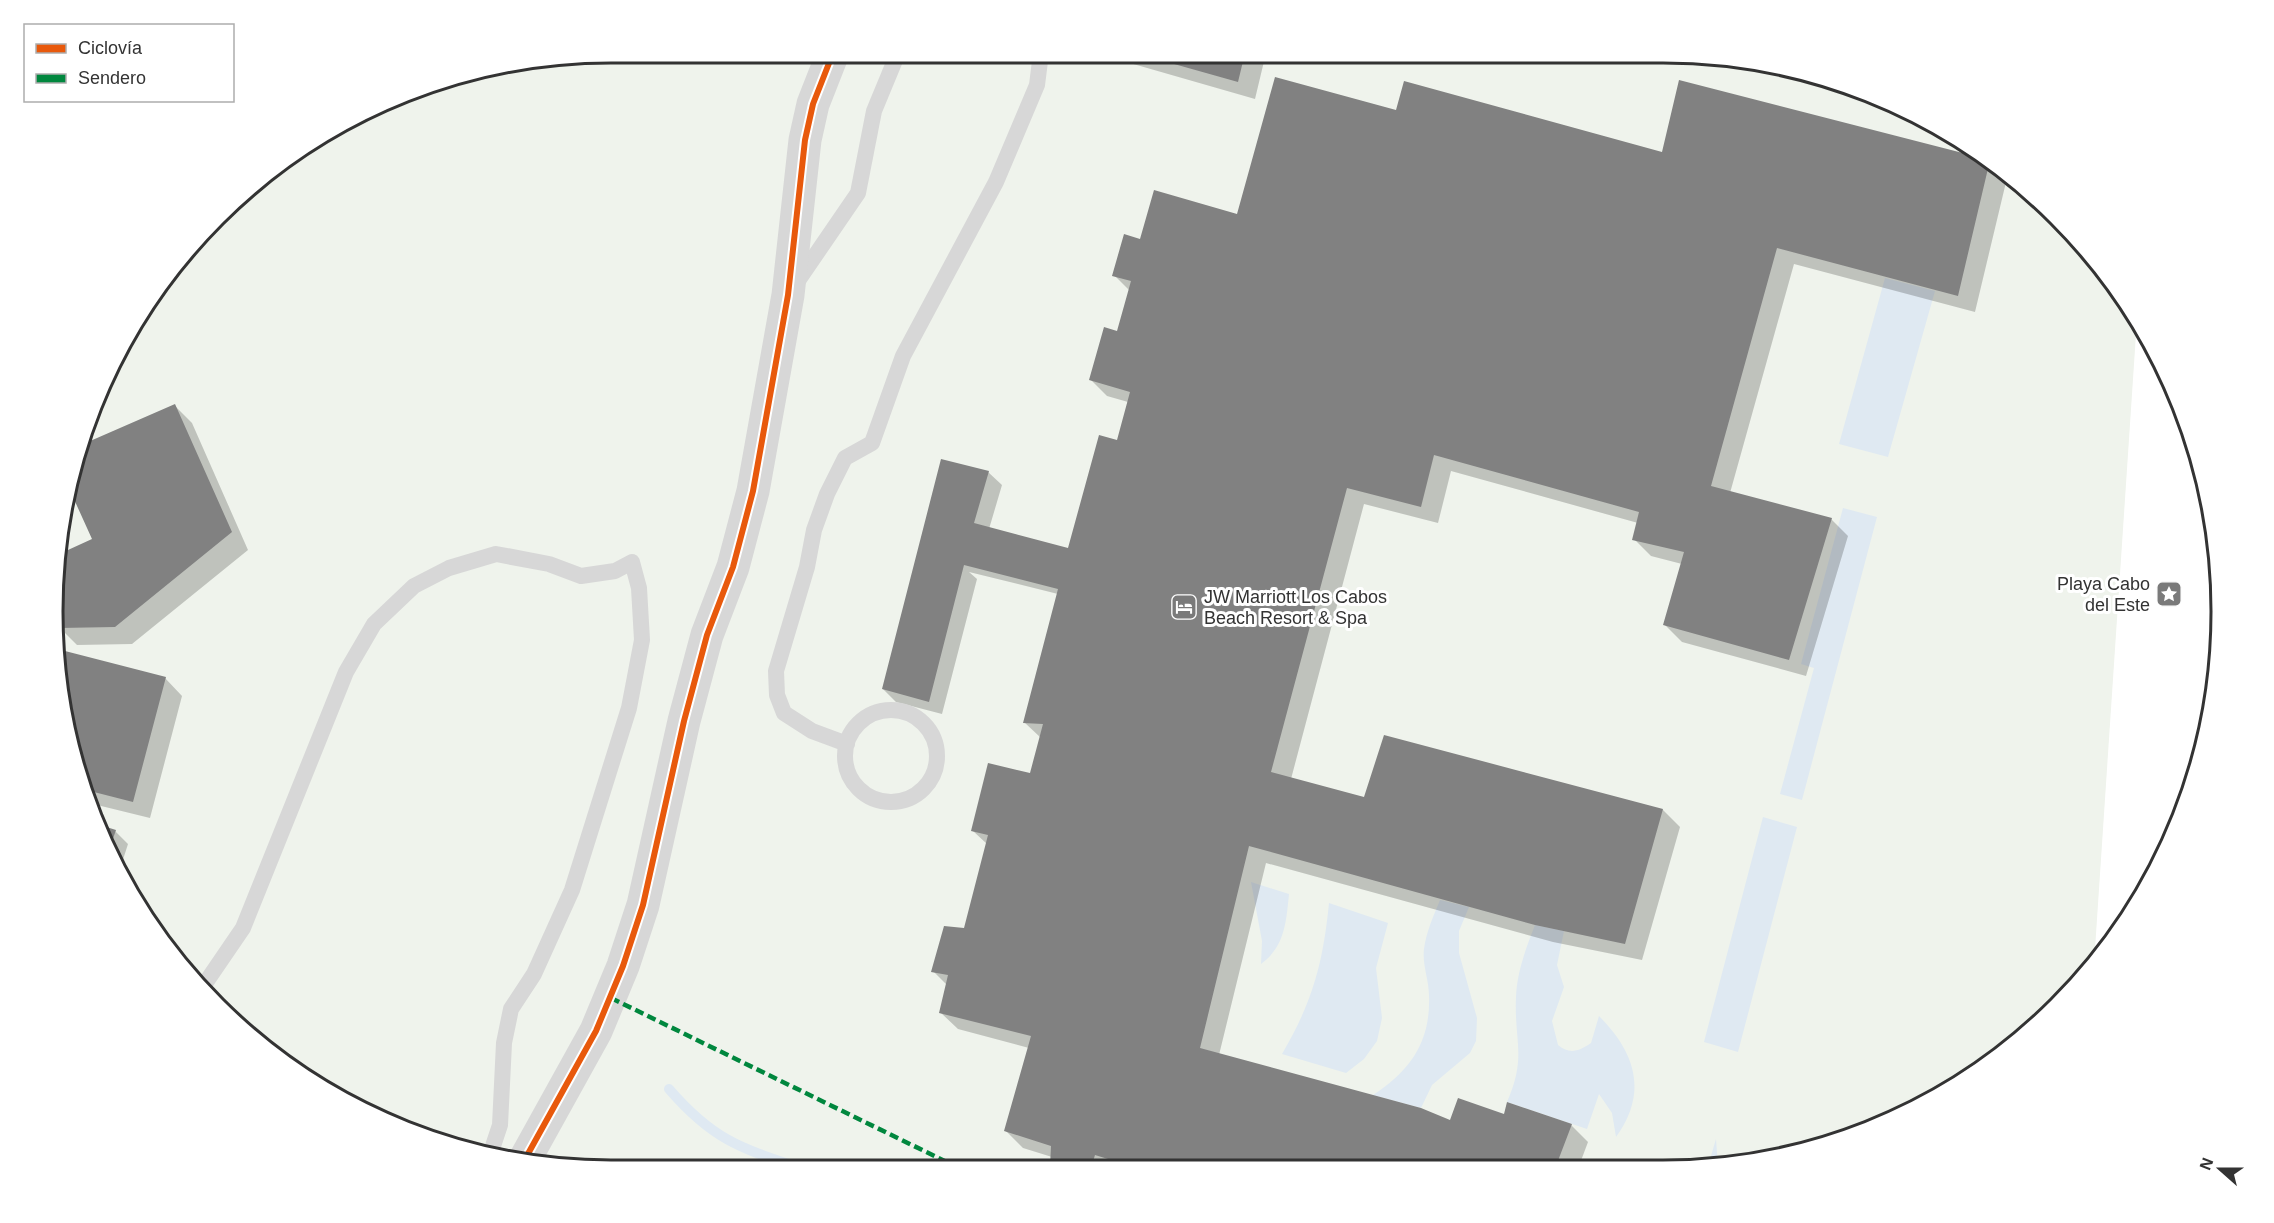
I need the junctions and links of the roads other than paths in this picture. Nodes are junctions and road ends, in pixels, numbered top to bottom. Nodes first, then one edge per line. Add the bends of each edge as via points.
1 (828, 63) edge
2 (894, 63) edge
3 (1039, 63) edge
4 (788, 295) junction
5 (847, 744) junction
6 (207, 981) edge
7 (493, 1146) edge
8 (529, 1153) edge

1 - 4 street via 805,140
2 - 4 lane via 874,111 858,193
3 - 5 lane via 1036,85 996,182 903,356 872,443 845,458 826,494 814,530 776,671 777,695 784,713 796,723
4 - 8 street via 753,491 684,721 643,905 596,1031
5 - 5 lane via 846,771 865,795 879,801 909,799 922,790 936,764 937,748 931,734 922,722 895,709 865,717 854,727
6 - 7 lane via 243,928 346,672 374,624 414,586 449,568 496,555 549,564 581,576 615,571 632,562 639,588 642,640 629,708 572,890 534,974 512,1009 504,1043 500,1125

